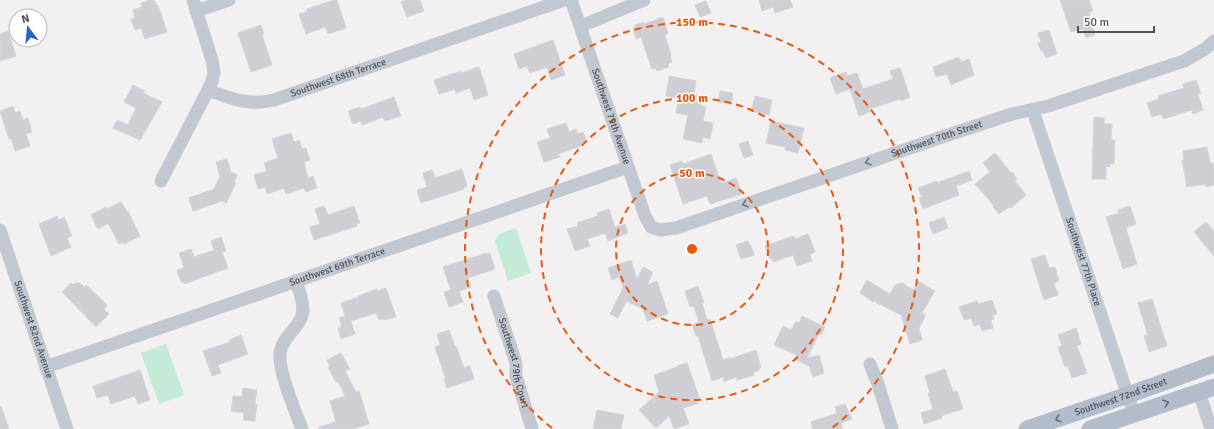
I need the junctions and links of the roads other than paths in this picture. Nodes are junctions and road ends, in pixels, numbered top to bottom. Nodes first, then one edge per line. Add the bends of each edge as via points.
1 (229, 0) edge
2 (564, 0) edge
3 (571, 0) edge
4 (644, 0) edge
5 (195, 5) edge
6 (581, 26) junction
7 (1211, 49) edge
8 (208, 90) junction
9 (1033, 111) junction
10 (628, 167) junction
11 (161, 181) dead end
12 (0, 230) edge
13 (656, 230) joint
14 (296, 281) junction
15 (494, 296) dead end
16 (870, 364) dead end
17 (1214, 364) edge
18 (46, 367) junction
19 (1192, 372) junction
20 (1206, 389) edge
21 (1128, 395) junction
22 (1134, 414) junction
23 (67, 429) edge
24 (302, 429) edge
25 (532, 429) edge
26 (892, 429) edge
27 (1028, 429) edge
28 (1090, 429) edge
29 (1211, 429) edge

1 - 5 street
2 - 8 street, Southwest 68th Terrace via 274,100 242,102
3 - 6 street, Southwest 79th Avenue
4 - 6 street
5 - 8 street via 214,72
6 - 10 street, Southwest 79th Avenue
7 - 9 street, Southwest 70th Street via 1184,61
8 - 11 street
9 -> 13 street, Southwest 70th Street via 1012,114 676,228
9 - 21 street, Southwest 77th Place
10 - 13 street, Southwest 79th Avenue via 648,223
10 - 14 street, Southwest 69th Terrace
12 - 18 street, Southwest 82nd Avenue
14 - 18 street, Southwest 69th Terrace
14 - 24 street via 301,295 302,313 300,320 282,344 280,357
15 - 25 street, Southwest 79th Court via 516,363 516,376
16 - 26 street
17 - 19 main road, Southwest 72nd Street
18 - 23 street, Southwest 82nd Avenue
19 - 20 main road
19 - 21 main road, Southwest 72nd Street
22 -> 20 main road, Southwest 72nd Street
20 - 29 street
21 - 22 street, Southwest 77th Place
21 -> 27 main road, Southwest 72nd Street
22 - 28 main road, Southwest 72nd Street

